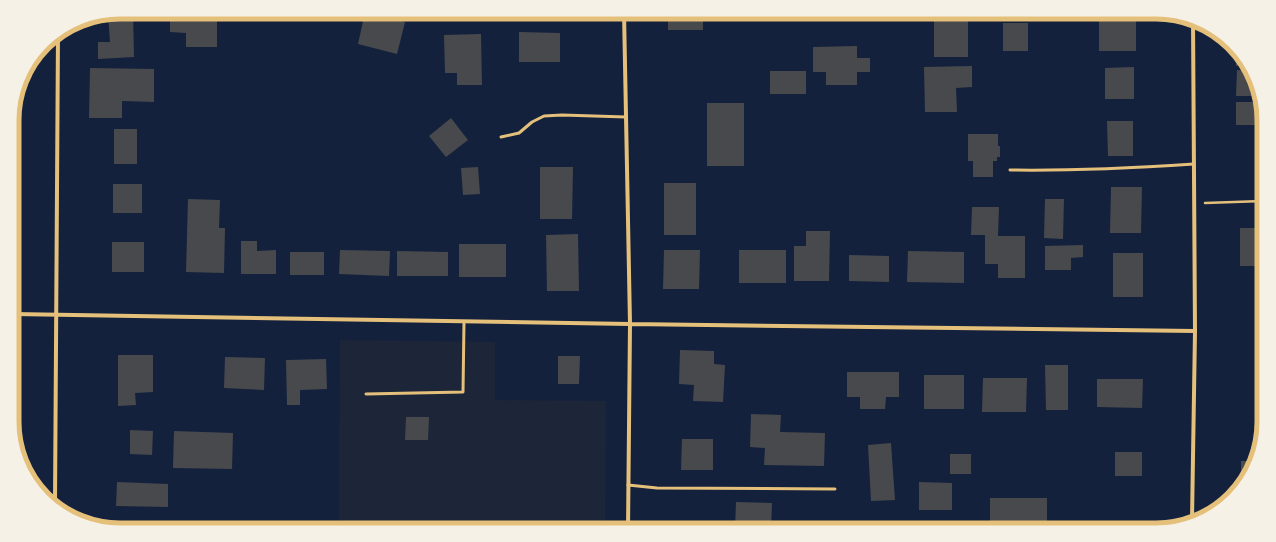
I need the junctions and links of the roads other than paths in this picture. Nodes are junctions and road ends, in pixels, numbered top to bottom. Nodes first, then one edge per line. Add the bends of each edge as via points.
1 (624, 19) edge
2 (1193, 26) edge
3 (58, 40) edge
4 (626, 117) junction
5 (501, 137) dead end
6 (1194, 164) junction
7 (1010, 170) dead end
8 (19, 314) edge
9 (56, 316) junction
10 (464, 322) junction
11 (630, 324) junction
12 (1195, 331) junction
13 (366, 394) dead end
14 (628, 485) junction
15 (835, 489) dead end
16 (55, 499) edge
17 (1192, 517) edge
18 (628, 523) edge

1 - 4 street
2 - 6 street
3 - 9 street
4 - 5 lane via 544,116 519,133
4 - 11 street
6 - 7 lane via 1105,169
6 - 12 street
8 - 9 street
9 - 10 street
9 - 16 street
10 - 11 street
10 - 13 lane via 463,392
11 - 12 street
11 - 14 street
12 - 17 street
14 - 15 lane via 657,488
14 - 18 street

